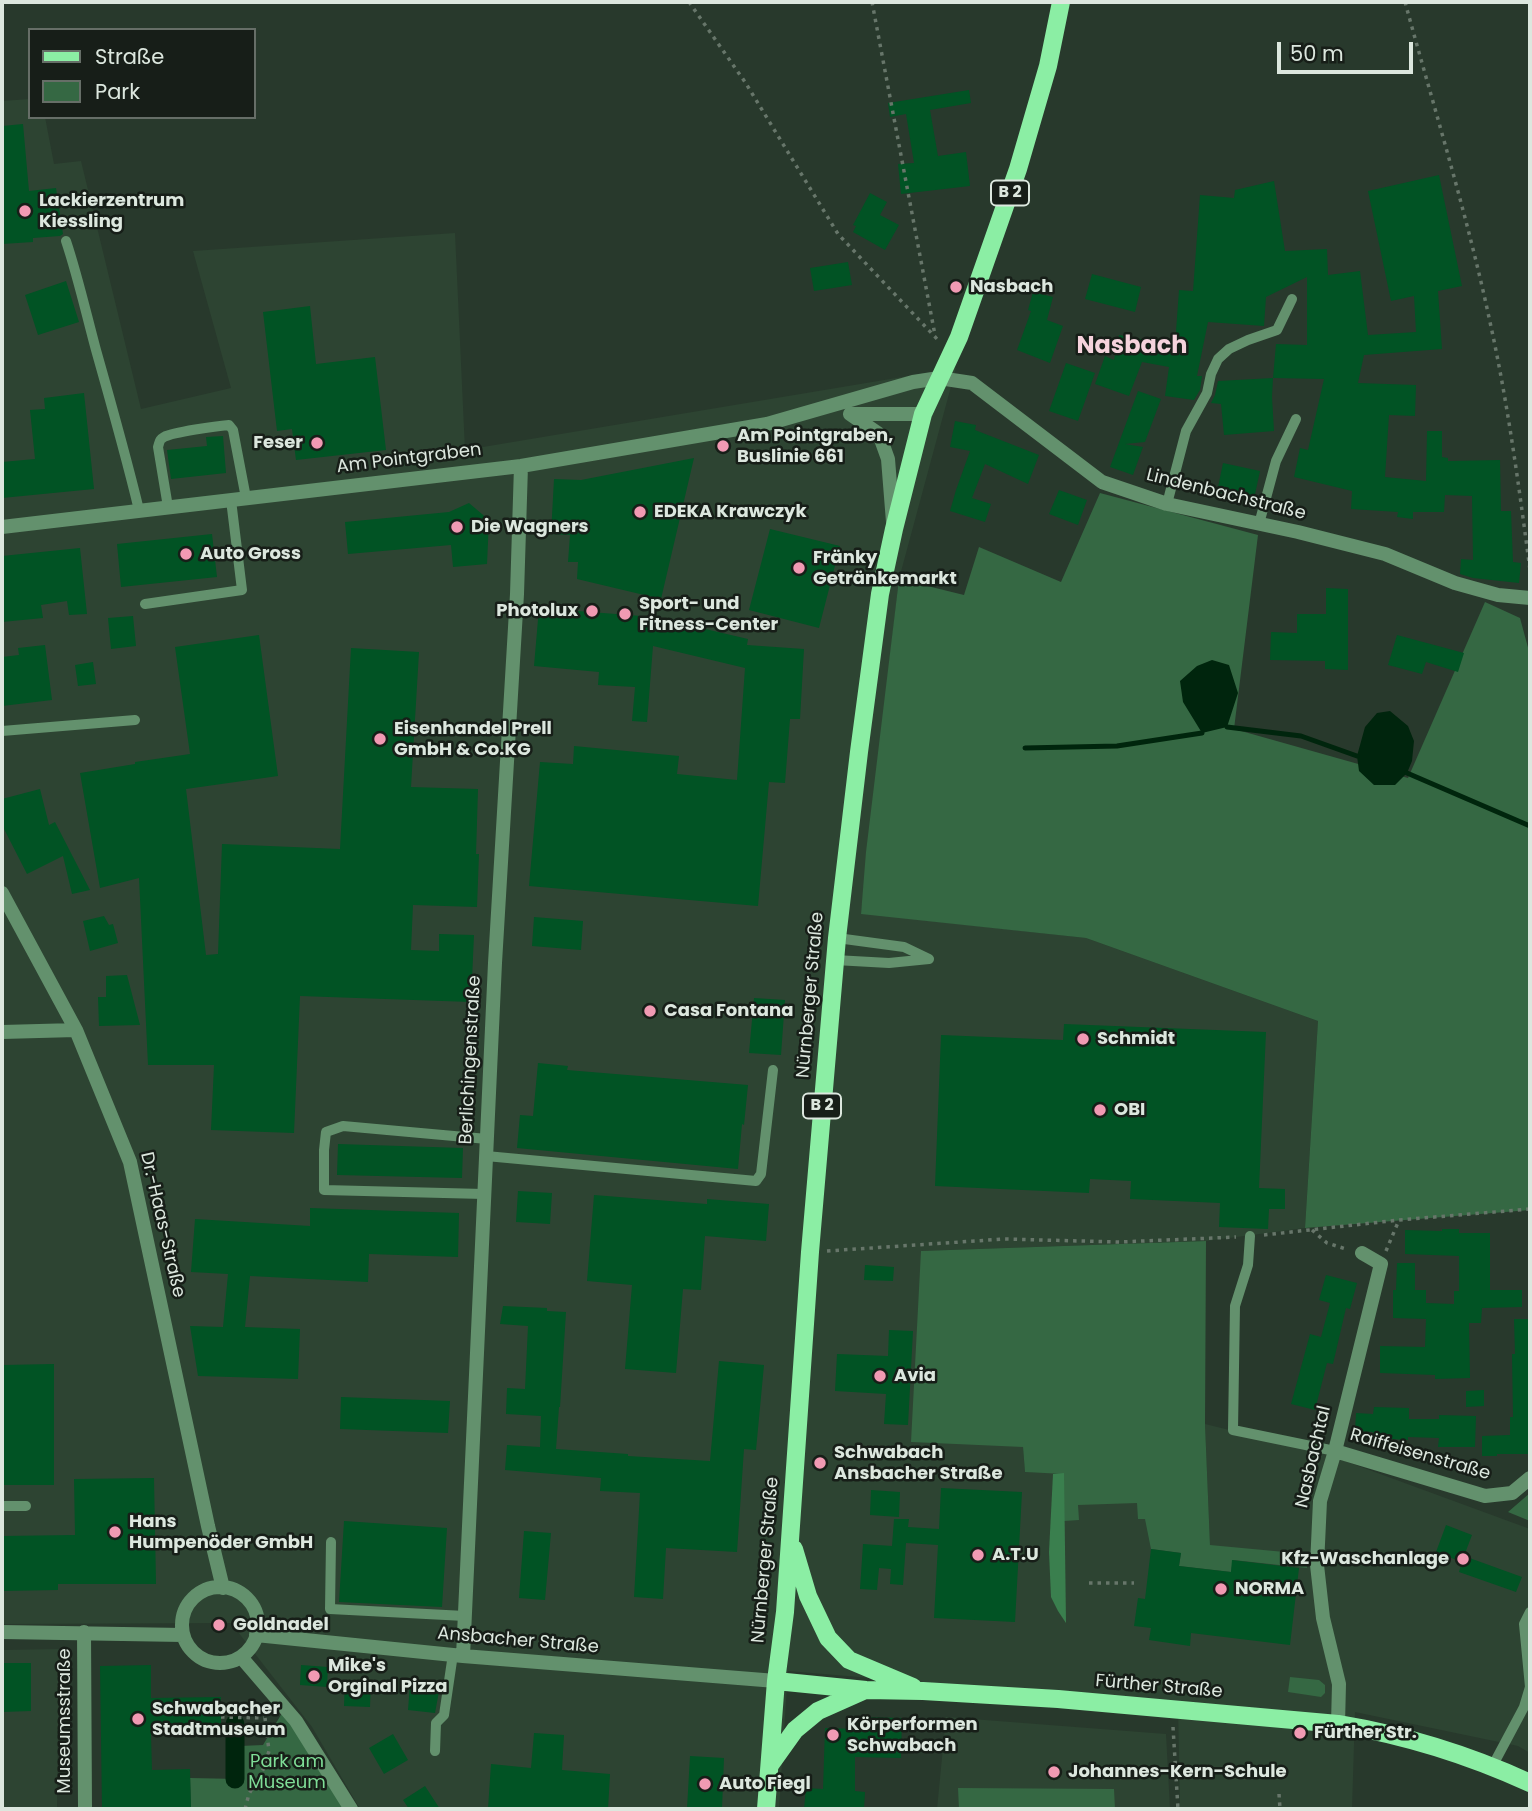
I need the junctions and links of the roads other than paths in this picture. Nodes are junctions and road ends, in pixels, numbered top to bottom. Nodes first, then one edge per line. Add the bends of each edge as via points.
1 (1061, 2) edge
2 (65, 242) dead end
3 (1292, 299) dead end
4 (939, 378) junction
5 (818, 410) junction
6 (850, 414) junction
7 (923, 414) junction
8 (1296, 419) dead end
9 (521, 466) junction
10 (239, 499) junction
11 (1167, 504) junction
12 (167, 507) junction
13 (139, 510) junction
14 (1259, 524) junction
15 (2, 527) edge
16 (894, 529) junction
17 (1530, 598) edge
18 (145, 604) dead end
19 (135, 720) dead end
20 (2, 731) edge
21 (2, 893) edge
22 (837, 938) junction
23 (835, 960) junction
24 (76, 1030) junction
25 (2, 1032) edge
26 (773, 1070) dead end
27 (487, 1139) junction
28 (486, 1156) junction
29 (484, 1194) junction
30 (1250, 1236) road end
31 (1362, 1253) road end
32 (1335, 1451) junction
33 (1530, 1478) edge
34 (2, 1506) edge
35 (26, 1506) dead end
36 (790, 1539) junction
37 (331, 1542) dead end
38 (223, 1588) junction
39 (1530, 1612) edge
40 (465, 1616) junction
41 (2, 1632) edge
42 (84, 1632) junction
43 (183, 1635) junction
44 (256, 1635) junction
45 (458, 1655) junction
46 (241, 1657) junction
47 (776, 1681) junction
48 (866, 1690) junction
49 (923, 1691) junction
50 (1338, 1724) junction
51 (435, 1751) dead end
52 (769, 1767) junction
53 (1492, 1767) junction
54 (1530, 1783) edge
55 (85, 1809) edge
56 (351, 1809) edge
57 (766, 1809) edge

1 - 4 main road, Nürnberger Straße / B 2 via 1018,169 979,285
2 - 13 lane
3 - 11 lane via 1278,330 1229,349 1218,359 1207,393 1185,431
4 - 5 street, Am Pointgraben
4 - 7 main road, Nürnberger Straße / B 2
4 - 11 street, Lindenbachstraße via 972,383 1102,482
5 - 6 street, Am Pointgraben
5 - 9 street, Am Pointgraben via 767,424
6 - 7 street, Am Pointgraben
6 - 16 street, Am Pointgraben via 879,434 888,459
7 - 16 main road, Nürnberger Straße / B 2
8 - 14 lane via 1276,461
9 - 10 street, Am Pointgraben
9 - 27 street, Berlichingenstraße
10 - 12 street, Am Pointgraben
10 - 12 lane via 233,429 217,426 166,436 159,442
10 - 18 lane via 242,590
11 - 14 street, Lindenbachstraße
12 - 13 street, Am Pointgraben
13 - 15 street, Am Pointgraben
14 - 17 street, Lindenbachstraße via 1385,554 1498,595
16 - 22 main road, Nürnberger Straße / B 2 via 872,644
19 - 20 lane
21 - 24 street, Dr.-Haas-Straße
22 - 23 main road, Nürnberger Straße / B 2
22 - 23 lane via 904,947 929,959 890,963
23 - 36 main road, Nürnberger Straße / B 2
24 - 25 street
24 - 38 street, Dr.-Haas-Straße via 130,1162
26 - 28 lane via 761,1174 755,1181
27 - 28 street, Berlichingenstraße
27 - 29 lane via 343,1126 326,1132 324,1150 324,1190
28 - 29 street, Berlichingenstraße
29 - 40 street, Berlichingenstraße
30 - 32 lane via 1248,1265 1235,1306 1233,1430
31 - 32 street, Nasbachtal via 1381,1264
32 - 33 street, Raiffeisenstraße via 1485,1496 1512,1493
32 - 50 street, Nasbachtal via 1320,1501 1317,1565 1323,1618 1339,1684
34 - 35 lane
36 - 47 main road, Nürnberger Straße / B 2
36 - 49 main road via 808,1596 828,1638 849,1660
37 - 40 lane via 330,1609
38 - 43 street via 211,1588 191,1601 184,1611
38 - 44 street via 234,1590 251,1604 258,1624
39 - 53 lane via 1524,1624 1530,1687
40 - 45 street, Berlichingenstraße
41 - 42 street
42 - 43 street
42 - 55 street, Museumsstraße
43 - 46 street via 187,1646 206,1661 230,1662
44 - 45 street, Ansbacher Straße
44 - 46 street
45 - 47 street, Ansbacher Straße
45 - 51 lane via 444,1715 436,1723
46 - 56 street via 296,1721
47 - 48 main road, Fürther Straße
47 - 52 main road, Nürnberger Straße / B 2
48 - 49 main road, Fürther Straße
48 - 52 main road via 818,1711 795,1730
49 - 50 main road, Fürther Straße
50 - 53 main road, Fürther Straße via 1428,1744
52 - 57 main road, Nürnberger Straße / B 2
53 - 54 main road, Fürther Straße

